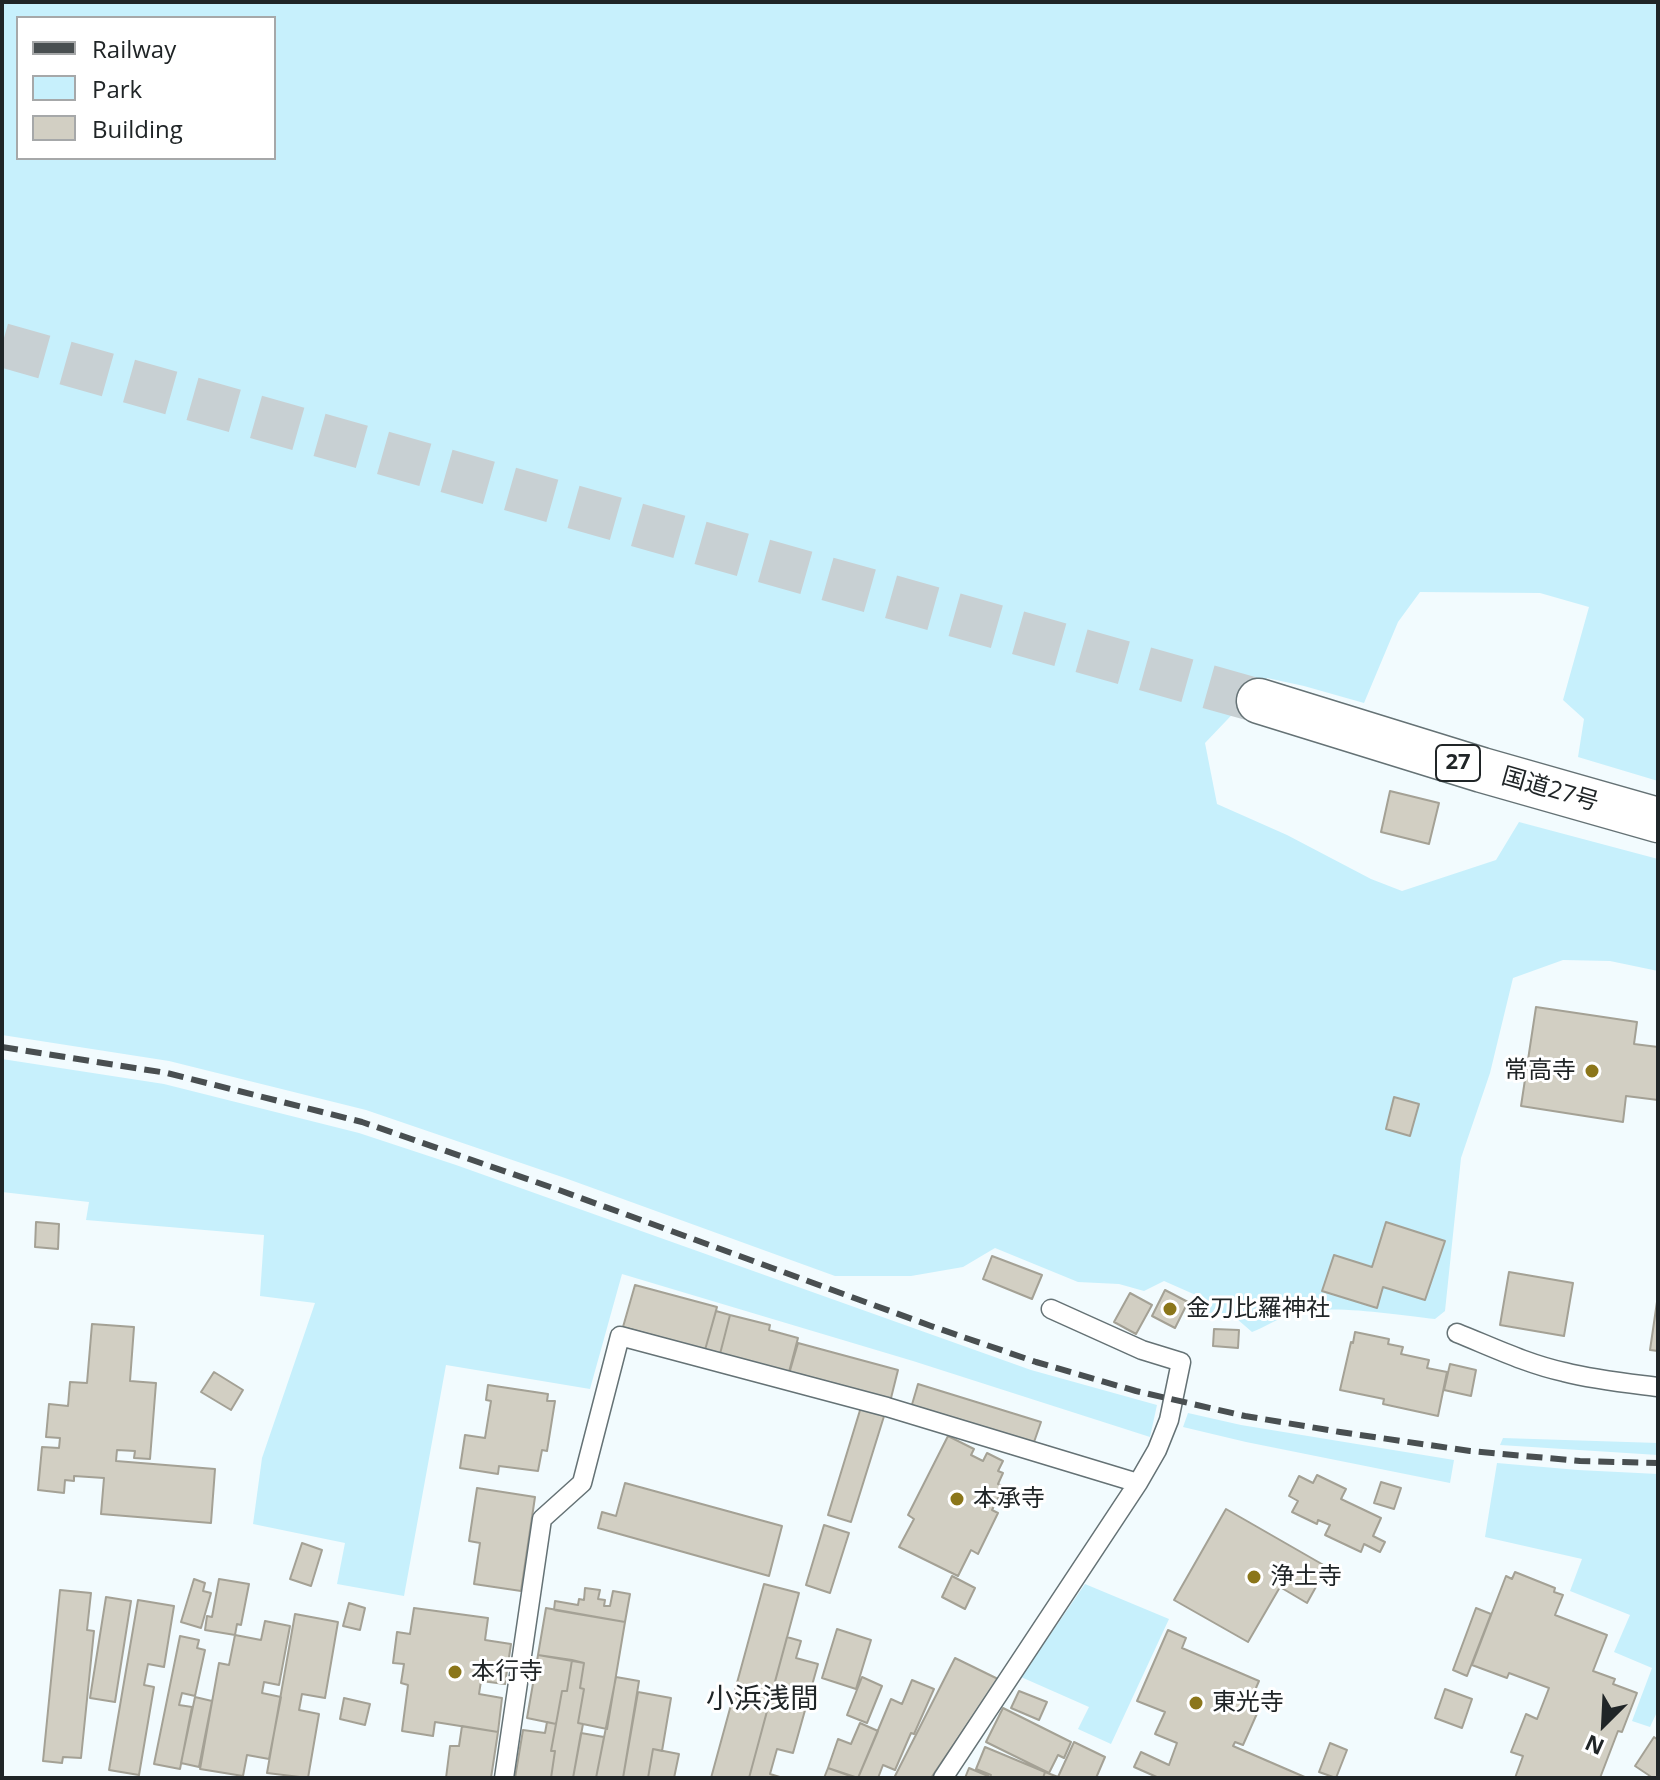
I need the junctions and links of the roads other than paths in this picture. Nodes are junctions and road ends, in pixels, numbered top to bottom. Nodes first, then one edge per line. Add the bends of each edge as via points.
1 (1259, 701) tunnel mouth
2 (1658, 820) edge
3 (1051, 1309) dead end
4 (1457, 1333) dead end
5 (1658, 1387) edge
6 (1138, 1483) junction
7 (504, 1778) edge
8 (943, 1778) edge

1 - 2 highway, 国道27号 / 27
3 - 6 lane via 1181,1362 1169,1420
4 - 5 lane via 1561,1372
6 - 7 lane via 887,1407 620,1336 582,1483 542,1519
6 - 8 lane

